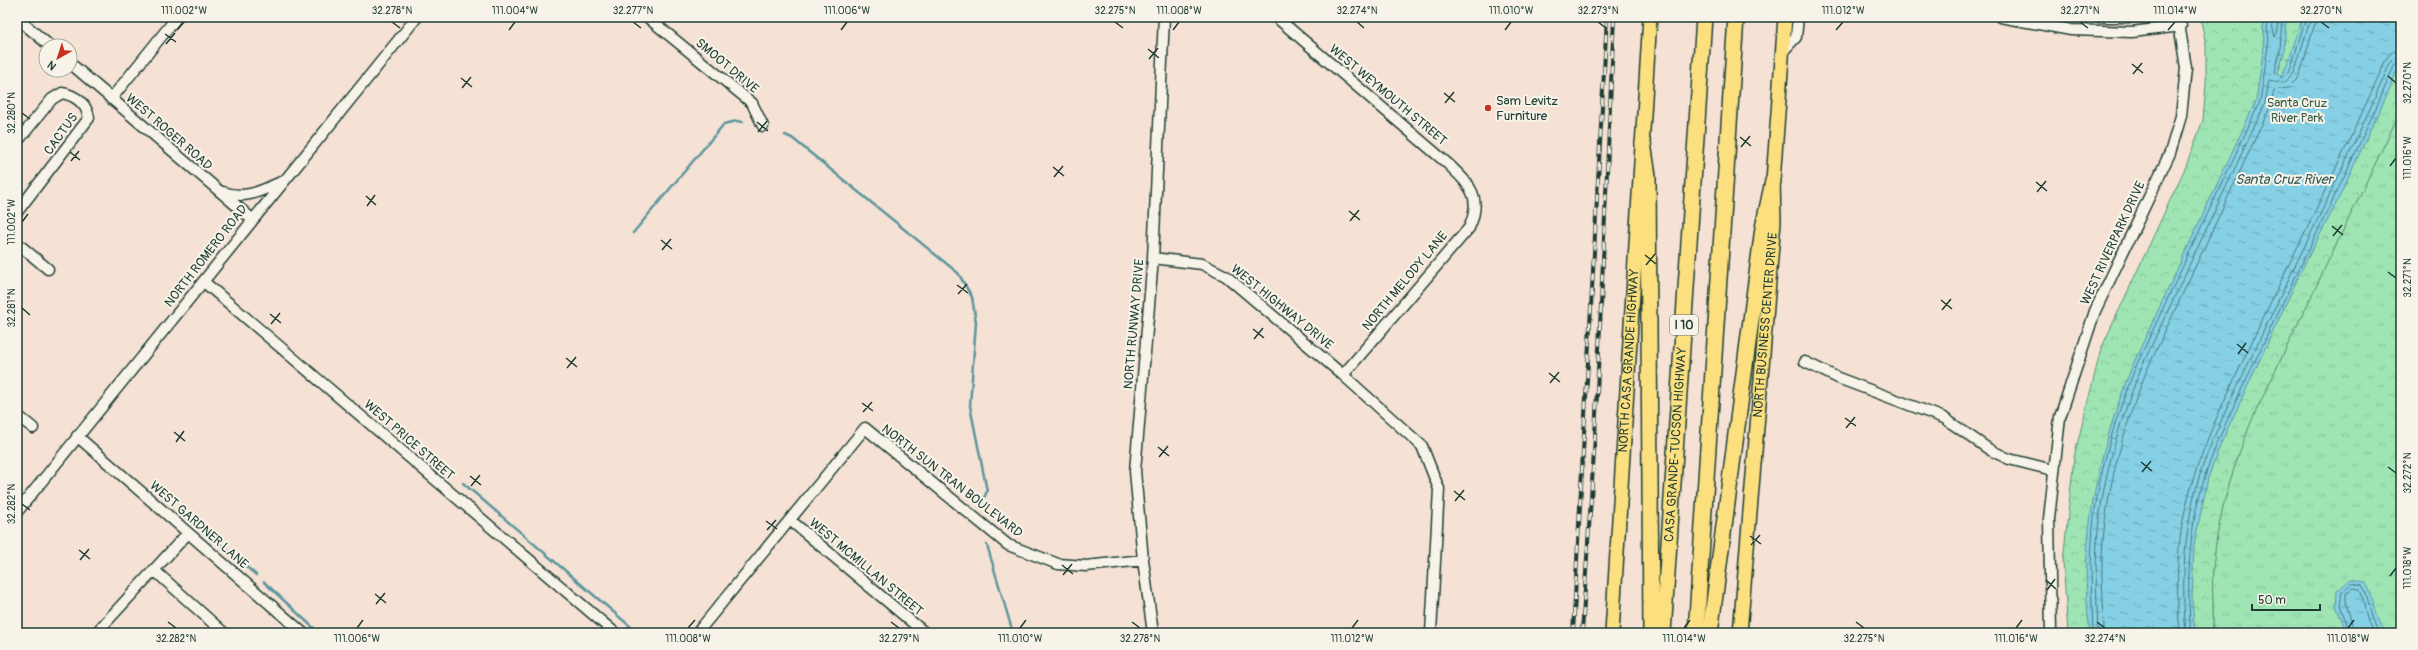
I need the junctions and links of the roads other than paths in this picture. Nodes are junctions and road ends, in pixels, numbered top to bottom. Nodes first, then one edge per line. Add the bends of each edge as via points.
1 (177, 17) edge
2 (416, 17) edge
3 (647, 17) edge
4 (1164, 17) edge
5 (1276, 17) edge
6 (1650, 17) edge
7 (1704, 17) edge
8 (1736, 17) edge
9 (1785, 17) edge
10 (1798, 17) edge
11 (2000, 17) edge
12 (2099, 17) edge
13 (2164, 17) edge
14 (17, 18) edge
15 (2180, 22) edge
16 (41, 38) edge
17 (1783, 51) junction
18 (78, 71) edge
19 (111, 99) junction
20 (763, 126) dead end
21 (17, 142) edge
22 (1643, 143) junction
23 (283, 181) junction
24 (1773, 181) junction
25 (218, 191) junction
26 (1475, 200) joint
27 (17, 212) edge
28 (252, 219) junction
29 (17, 243) edge
30 (1153, 258) junction
31 (48, 269) dead end
32 (204, 282) junction
33 (1806, 362) dead end
34 (1343, 375) junction
35 (17, 415) edge
36 (33, 428) dead end
37 (77, 436) junction
38 (2053, 470) junction
39 (17, 512) edge
40 (790, 520) junction
41 (188, 532) junction
42 (1143, 560) junction
43 (154, 570) junction
44 (211, 629) edge
45 (96, 633) edge
46 (224, 633) edge
47 (303, 633) edge
48 (615, 633) edge
49 (697, 633) edge
50 (925, 633) edge
51 (1153, 633) edge
52 (1431, 633) edge
53 (1612, 633) edge
54 (1652, 633) edge
55 (1663, 633) edge
56 (1696, 633) edge
57 (1710, 633) edge
58 (1740, 633) edge
59 (2051, 633) edge

1 - 19 street
2 - 23 street, NORTH ROMERO ROAD
3 - 20 street, SMOOT DRIVE via 752,104
4 - 30 street, NORTH RUNWAY DRIVE
5 - 26 street, WEST WEYMOUTH STREET via 1448,164 1472,189
6 - 22 main road, NORTH CASA GRANDE HIGHWAY
7 - 55 highway, CASA GRANDE-TUCSON HIGHWAY / I 10
8 - 56 highway, I 10
9 - 17 main road, NORTH BUSINESS CENTER DRIVE
10 - 17 street via 1796,37
11 - 15 street via 2070,30 2132,32
12 - 13 street
14 - 16 street
15 - 38 street, WEST RIVERPARK DRIVE via 2186,68 2181,116 2170,153 2095,311 2060,418
17 - 24 main road, NORTH BUSINESS CENTER DRIVE
18 - 19 street, WEST ROGER ROAD
19 - 25 street, WEST ROGER ROAD
21 - 27 street, CACTUS via 52,99 62,92 71,94 88,111 89,118 79,134
22 - 53 main road, NORTH CASA GRANDE HIGHWAY
22 - 54 highway via 1648,176
23 - 25 street via 251,195 240,196
23 - 28 street, NORTH ROMERO ROAD
24 - 57 highway via 1763,228
24 - 58 main road, NORTH BUSINESS CENTER DRIVE via 1774,229
25 - 28 street, WEST ROGER ROAD
26 - 34 street, NORTH MELODY LANE via 1475,214 1469,228
28 - 32 street, NORTH ROMERO ROAD
29 - 31 street
30 - 34 street, WEST HIGHWAY DRIVE via 1202,264 1226,276
30 - 42 street, NORTH RUNWAY DRIVE via 1135,471
32 - 37 street, NORTH ROMERO ROAD
32 - 48 street, WEST PRICE STREET
33 - 38 street via 1838,378 1944,418 1990,450 2009,459
34 - 52 street, WEST HIGHWAY DRIVE via 1422,446 1439,489
35 - 36 street
37 - 39 street, NORTH ROMERO ROAD
37 - 41 street, WEST GARDNER LANE
38 - 59 street, WEST RIVERPARK DRIVE via 2049,519
40 - 42 street, NORTH SUN TRAN BOULEVARD via 865,428 1008,545 1058,564 1086,566
40 - 49 street, NORTH SUN TRAN BOULEVARD
40 - 50 street, WEST MCMILLAN STREET
41 - 43 street
41 - 47 street, WEST GARDNER LANE
42 - 51 street, NORTH RUNWAY DRIVE
43 - 44 street
43 - 45 street
44 - 46 street

